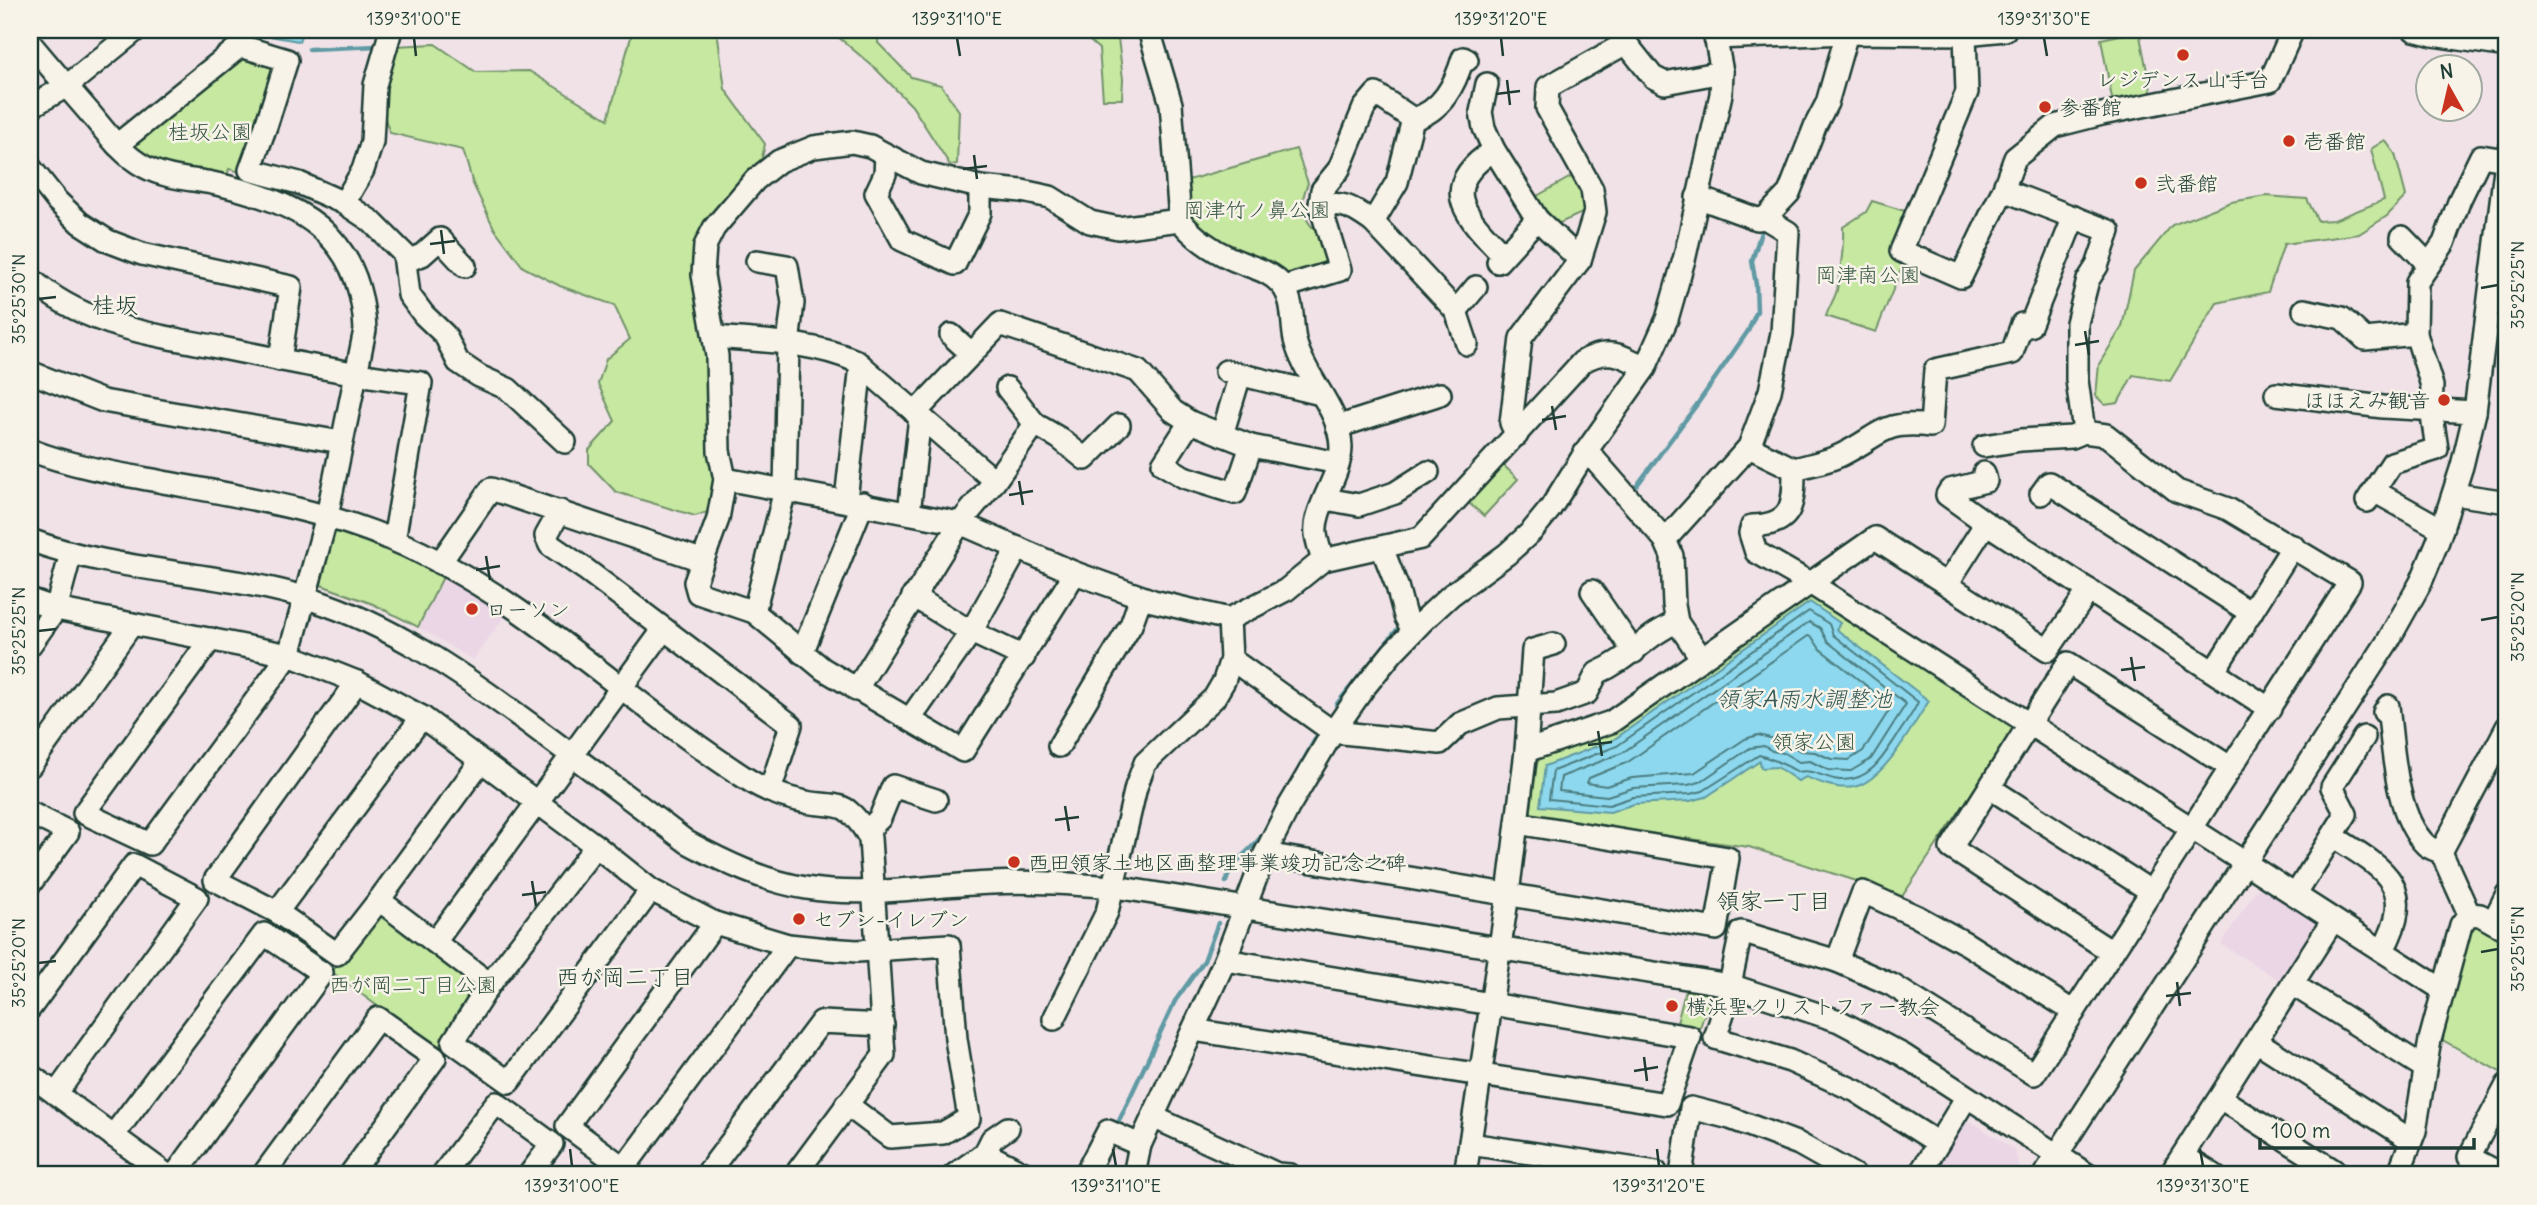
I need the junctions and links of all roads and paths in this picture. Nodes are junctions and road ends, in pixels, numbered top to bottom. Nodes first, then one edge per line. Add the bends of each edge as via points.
1 (136, 30) edge
2 (391, 30) edge
3 (1149, 30) edge
4 (2004, 30) edge
5 (2293, 30) edge
6 (2414, 30) edge
7 (1849, 32) edge
8 (1714, 34) edge
9 (1965, 34) junction
10 (1627, 36) edge
11 (30, 43) edge
12 (2507, 46) edge
13 (1467, 60) dead end
14 (1722, 72) junction
15 (1487, 84) dead end
16 (67, 86) junction
17 (30, 107) edge
18 (1413, 119) junction
19 (117, 145) junction
20 (1494, 150) junction
21 (886, 155) junction
22 (2507, 157) edge
23 (30, 167) edge
24 (980, 187) junction
25 (2003, 190) junction
26 (1697, 197) junction
27 (344, 203) junction
28 (1320, 205) junction
29 (2074, 217) junction
30 (1765, 218) junction
31 (1537, 219) junction
32 (1180, 220) junction
33 (1373, 222) junction
34 (2402, 237) dead end
35 (1580, 260) junction
36 (406, 261) junction
37 (757, 261) dead end
38 (2429, 265) junction
39 (465, 266) dead end
40 (30, 278) edge
41 (1284, 287) junction
42 (1476, 288) dead end
43 (2304, 310) dead end
44 (1456, 311) junction
45 (2416, 334) junction
46 (951, 335) dead end
47 (715, 337) junction
48 (788, 344) junction
49 (1467, 344) dead end
50 (972, 354) junction
51 (280, 360) junction
52 (861, 365) junction
53 (1645, 368) junction
54 (356, 375) junction
55 (33, 380) edge
56 (1007, 388) dead end
57 (1321, 394) junction
58 (1440, 394) dead end
59 (2276, 394) dead end
60 (2431, 409) junction
61 (2474, 412) junction
62 (918, 415) junction
63 (1189, 422) junction
64 (1035, 424) junction
65 (1119, 425) dead end
66 (1337, 427) junction
67 (2084, 432) junction
68 (1222, 435) junction
69 (1517, 435) junction
70 (565, 442) dead end
71 (341, 443) junction
72 (1251, 446) junction
73 (1984, 446) dead end
74 (1749, 447) junction
75 (30, 450) edge
76 (1585, 453) junction
77 (1338, 463) junction
78 (1794, 469) junction
79 (1428, 472) dead end
80 (1984, 473) dead end
81 (725, 479) junction
82 (995, 481) junction
83 (785, 490) junction
84 (2041, 494) dead end
85 (2454, 494) junction
86 (1326, 499) junction
87 (2507, 499) edge
88 (854, 502) junction
89 (560, 511) junction
90 (909, 513) junction
91 (327, 516) junction
92 (960, 523) junction
93 (1986, 523) junction
94 (2442, 529) junction
95 (30, 540) edge
96 (394, 540) junction
97 (1665, 540) junction
98 (2293, 546) junction
99 (1018, 548) junction
100 (1382, 548) junction
101 (71, 553) junction
102 (701, 560) junction
103 (1322, 560) junction
104 (440, 563) junction
105 (1075, 573) junction
106 (1810, 583) junction
107 (1947, 584) junction
108 (2088, 590) junction
109 (1592, 591) dead end
110 (913, 596) junction
111 (1141, 597) junction
112 (306, 598) junction
113 (30, 600) edge
114 (56, 609) junction
115 (754, 612) junction
116 (2251, 613) junction
117 (1228, 619) junction
118 (1677, 622) junction
119 (132, 624) junction
120 (664, 629) junction
121 (1413, 631) junction
122 (971, 632) junction
123 (211, 639) junction
124 (1554, 644) dead end
125 (30, 645) edge
126 (1634, 652) junction
127 (802, 653) junction
128 (289, 655) junction
129 (1024, 657) junction
130 (1231, 659) junction
131 (1702, 659) junction
132 (2214, 671) junction
133 (357, 682) junction
134 (622, 689) junction
135 (856, 690) junction
136 (1529, 707) junction
137 (2270, 709) junction
138 (2384, 712) dead end
139 (422, 718) junction
140 (910, 719) junction
141 (2028, 723) junction
142 (2507, 727) edge
143 (1333, 732) junction
144 (2364, 737) dead end
145 (1059, 746) dead end
146 (1526, 751) junction
147 (573, 756) junction
148 (481, 761) junction
149 (30, 766) edge
150 (2231, 767) junction
151 (1990, 788) junction
152 (770, 791) junction
153 (936, 800) dead end
154 (538, 803) junction
155 (30, 813) edge
156 (1517, 823) junction
157 (2192, 828) junction
158 (866, 832) junction
159 (2334, 837) junction
160 (596, 846) junction
161 (2441, 852) junction
162 (1265, 854) junction
163 (2244, 862) junction
164 (30, 884) edge
165 (1115, 887) junction
166 (652, 890) junction
167 (875, 891) junction
168 (2152, 892) junction
169 (1508, 894) junction
170 (2296, 894) junction
171 (2507, 894) edge
172 (379, 900) junction
173 (1247, 907) junction
174 (277, 912) junction
175 (2469, 914) junction
176 (2333, 920) junction
177 (715, 923) junction
178 (2500, 926) edge
179 (435, 942) junction
180 (788, 945) junction
181 (1499, 948) junction
182 (878, 950) junction
183 (2382, 950) junction
184 (2112, 952) junction
185 (1225, 960) junction
186 (1837, 961) junction
187 (490, 984) junction
188 (2292, 984) junction
189 (1730, 985) junction
190 (2443, 990) junction
191 (1491, 1003) junction
192 (30, 1008) edge
193 (2074, 1012) junction
194 (1054, 1019) dead end
195 (883, 1025) junction
196 (1193, 1030) junction
197 (2256, 1041) junction
198 (2425, 1068) junction
199 (1481, 1073) junction
200 (30, 1075) edge
201 (2507, 1085) edge
202 (56, 1094) junction
203 (1966, 1098) junction
204 (2220, 1098) junction
205 (846, 1104) junction
206 (1153, 1117) junction
207 (1008, 1128) dead end
208 (113, 1136) junction
209 (2412, 1140) junction
210 (1938, 1143) junction
211 (1470, 1144) junction
212 (1140, 1145) junction
213 (985, 1153) junction
214 (2057, 1156) junction
215 (2183, 1156) junction
216 (167, 1175) edge
217 (175, 1175) edge
218 (263, 1175) edge
219 (350, 1175) edge
220 (442, 1175) edge
221 (529, 1175) edge
222 (706, 1175) edge
223 (795, 1175) edge
224 (954, 1175) edge
225 (1028, 1175) edge
226 (1086, 1175) edge
227 (1134, 1175) edge
228 (1290, 1175) edge
229 (1465, 1175) edge
230 (1656, 1175) edge
231 (1681, 1175) edge
232 (1854, 1175) edge
233 (1919, 1175) edge
234 (2044, 1175) edge
235 (2088, 1175) edge
236 (2170, 1175) edge
237 (2214, 1175) edge
238 (2341, 1175) edge
239 (2398, 1175) edge
240 (2503, 1175) edge

1 - 16 street
2 - 27 street via 375,85 372,142 363,170
3 - 32 street via 1171,104
4 - 9 street
5 - 25 street via 2270,80 2055,126 2015,158
6 - 12 street
7 - 8 street
7 - 9 street
7 - 30 street via 1827,103 1789,193
8 - 14 street
9 - 25 street via 1967,92 1901,251 1961,277
10 - 14 street via 1653,77 1665,83
10 - 35 street via 1548,87 1547,108 1592,189 1595,212
11 - 16 street
13 - 18 street via 1463,58 1451,90 1428,115
14 - 26 street
15 - 20 street via 1481,112
16 - 17 street
16 - 19 street
18 - 28 street via 1376,94 1364,108 1339,169 1322,190
18 - 33 street via 1397,182
19 - 27 street via 240,46 287,60 250,170 299,183
19 - 54 street via 144,167 270,199 322,228 342,249 364,301 365,330
20 - 31 street
20 - 31 street via 1474,163 1464,181 1462,206 1470,219 1500,259
21 - 24 street via 921,173
21 - 24 street via 886,174 876,193 902,240 955,264 980,213
21 - 47 street via 870,146 833,143 779,161 755,180 714,228 705,246 703,275
22 - 38 street via 2481,156 2444,243
22 - 61 street
23 - 51 street via 80,223 108,241 142,254 291,287
24 - 32 street via 1050,197 1090,222 1118,228
25 - 29 street
26 - 30 street
26 - 53 street via 1667,319
27 - 36 street via 371,221
28 - 33 street via 1352,207
28 - 41 street via 1340,271
29 - 67 street via 2109,231 2088,280 2077,323 2077,380
29 - 78 street via 2029,326 2022,324 2012,353 1935,370 1931,426 1885,427 1839,457
30 - 74 street via 1788,232 1782,333 1770,391
31 - 35 street
32 - 41 street via 1189,232 1229,258 1272,274
33 - 44 street
34 - 38 street
35 - 69 street via 1562,291 1521,338 1511,423
36 - 39 street via 422,255 440,239
36 - 70 street via 409,295 445,335 458,362 508,389
37 - 48 street via 788,266 793,303
38 - 45 street via 2417,282
40 - 51 street via 54,298 112,326
41 - 57 street via 1299,352
42 - 44 street
43 - 45 street via 2342,318 2365,339
44 - 49 street
45 - 60 street via 2432,386
46 - 50 street
47 - 48 street
47 - 81 street via 719,451
48 - 52 street via 842,355
48 - 83 street
50 - 62 street
50 - 63 street via 1000,324 1138,371 1173,411
51 - 54 street
52 - 62 street
52 - 88 street
53 - 69 street via 1594,349
53 - 76 street
54 - 71 street
54 - 96 street via 421,383
55 - 71 street via 103,401
56 - 64 street
57 - 66 street
57 - 68 street via 1233,373
58 - 66 street
59 - 60 street
60 - 61 street
60 - 94 street via 2437,449 2392,463 2371,496
61 - 85 street
62 - 82 street
62 - 90 street
63 - 68 street
63 - 72 street via 1163,464 1184,477 1235,493
64 - 65 street via 1085,459
64 - 82 street
66 - 77 street
67 - 73 street via 2072,438
67 - 98 street via 2106,435 2177,491 2228,509
68 - 72 street
69 - 100 street via 1471,472 1421,538
71 - 91 street
72 - 77 street
74 - 78 street
74 - 97 street
75 - 91 street via 74,465
76 - 97 street
76 - 121 street via 1532,531
77 - 86 street
78 - 106 street via 1785,518 1752,526 1750,533 1756,552
79 - 86 street via 1395,493 1359,505
80 - 93 street via 1986,481 1950,490 1947,495
81 - 83 street
81 - 102 street via 718,519
82 - 92 street
83 - 88 street
83 - 115 street
84 - 116 street via 2049,483
85 - 87 street
85 - 94 street
86 - 103 street via 1315,533
88 - 90 street
88 - 127 street
89 - 102 street
89 - 104 street via 491,489
89 - 120 street via 546,536 550,545
90 - 92 street
91 - 96 street
91 - 112 street
92 - 99 street
92 - 110 street
93 - 107 street
93 - 108 street
94 - 163 street via 2421,582 2388,640
95 - 101 street
96 - 104 street
97 - 118 street via 1672,556
98 - 116 street
98 - 137 street via 2350,582
99 - 105 street
99 - 122 street
100 - 103 street
100 - 121 street
101 - 112 street
101 - 114 street
102 - 115 street via 695,582 698,593
103 - 117 street via 1286,590
104 - 134 street via 512,607
105 - 111 street
105 - 129 street
106 - 107 street via 1875,538
106 - 131 street
106 - 141 street
107 - 108 street via 2048,650
108 - 132 street
109 - 126 street
110 - 122 street
110 - 135 street
111 - 117 street
111 - 145 street via 1131,625
112 - 128 street
112 - 147 street via 422,649
113 - 114 street
114 - 119 street
114 - 125 street
115 - 127 street
116 - 132 street
117 - 130 street
118 - 126 street via 1661,628
118 - 131 street
119 - 123 street
119 - 149 street
120 - 134 street
120 - 152 street via 791,725
121 - 143 street via 1363,688
122 - 129 street
122 - 140 street
123 - 128 street
123 - 128 street via 85,813 150,844
124 - 136 street via 1533,650
126 - 136 street via 1598,673 1587,693
127 - 135 street
128 - 133 street
129 - 140 street via 963,751
130 - 143 street
130 - 165 street via 1214,698 1145,763
131 - 146 street via 1611,722
132 - 137 street
133 - 139 street
133 - 174 street via 215,880
134 - 147 street
134 - 152 street via 701,748
135 - 140 street
136 - 143 street via 1498,708 1460,724 1440,743
136 - 146 street
137 - 150 street
138 - 161 street via 2388,706 2408,820 2426,846
139 - 148 street
139 - 174 street
141 - 150 street via 2068,663
141 - 151 street
141 - 157 street
142 - 161 street
143 - 162 street
144 - 159 street via 2332,788 2346,814
146 - 156 street
147 - 154 street
147 - 167 street via 687,842 719,859 760,877 806,888
148 - 154 street
148 - 172 street
150 - 157 street
151 - 168 street
151 - 184 street via 1951,848
152 - 158 street via 845,808
153 - 158 street via 893,786 880,818
154 - 160 street
154 - 179 street
155 - 164 street via 68,832
156 - 169 street
156 - 169 street via 1728,858 1716,929
157 - 163 street
157 - 168 street
158 - 167 street
159 - 170 street
159 - 183 street via 2378,864 2395,890 2397,919
160 - 166 street
160 - 187 street
161 - 175 street
162 - 169 street
162 - 173 street
163 - 170 street
163 - 214 street
165 - 167 street via 993,883
165 - 173 street
165 - 194 street
166 - 177 street
166 - 187 street via 509,1082 453,1042
167 - 182 street
168 - 184 street
169 - 181 street
170 - 176 street
171 - 178 street
172 - 174 street via 337,954
172 - 179 street
173 - 181 street
173 - 185 street
175 - 178 street
175 - 190 street via 2461,925
176 - 183 street
176 - 188 street
177 - 180 street
177 - 180 street via 567,1126 624,1168
179 - 187 street
180 - 182 street
181 - 189 street
181 - 191 street
182 - 195 street
182 - 205 street via 949,945 956,1039 969,1118 943,1133 890,1138
183 - 190 street
184 - 193 street
185 - 191 street
185 - 196 street
186 - 189 street via 1741,932
186 - 193 street via 1892,985 2034,1074
186 - 193 street via 1863,892 1967,943
188 - 197 street
188 - 198 street
189 - 203 street via 1839,1021 1903,1055
189 - 210 street via 1715,1038 1790,1061 1856,1091
190 - 198 street
191 - 199 street
191 - 199 street via 1690,1037 1667,1104
192 - 202 street via 134,865 197,898
195 - 205 street via 884,1055
195 - 222 street via 821,1022
196 - 199 street
196 - 206 street
197 - 204 street
197 - 209 street
198 - 209 street
199 - 211 street
200 - 202 street
201 - 240 street via 2469,1157
202 - 208 street
203 - 210 street
203 - 214 street
204 - 215 street
204 - 238 street
205 - 223 street
206 - 212 street
206 - 228 street via 1277,1174
207 - 213 street via 992,1139
208 - 216 street
208 - 217 street via 264,934 322,974
209 - 239 street
210 - 233 street
211 - 229 street
211 - 230 street
212 - 226 street via 1108,1131
212 - 227 street
213 - 224 street
213 - 225 street
214 - 234 street
214 - 235 street
215 - 236 street
215 - 237 street
218 - 219 street via 378,1018 435,1058
220 - 221 street via 496,1103 552,1144
231 - 232 street via 1691,1108 1799,1143

